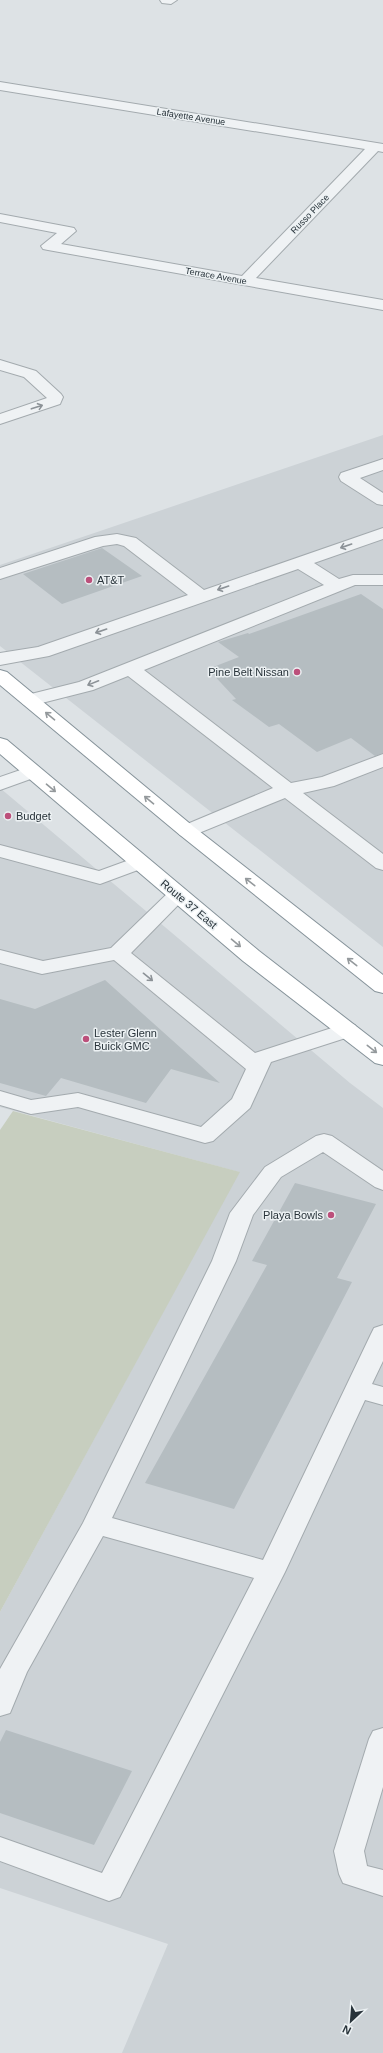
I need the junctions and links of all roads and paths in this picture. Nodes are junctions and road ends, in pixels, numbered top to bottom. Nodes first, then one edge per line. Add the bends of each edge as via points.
1 (166, 0) edge
2 (171, 0) edge
3 (0, 86) edge
4 (379, 148) edge
5 (0, 218) edge
6 (245, 281) junction
7 (383, 305) edge
8 (0, 365) edge
9 (0, 419) edge
10 (383, 464) edge
11 (383, 500) edge
12 (383, 533) edge
13 (300, 562) junction
14 (0, 574) edge
15 (383, 580) edge
16 (338, 586) junction
17 (201, 596) junction
18 (0, 659) edge
19 (130, 668) junction
20 (0, 676) edge
21 (30, 700) junction
22 (0, 744) edge
23 (383, 760) edge
24 (32, 772) junction
25 (0, 784) edge
26 (286, 790) junction
27 (187, 831) junction
28 (0, 851) edge
29 (139, 862) junction
30 (383, 864) edge
31 (178, 894) junction
32 (118, 952) junction
33 (0, 956) edge
34 (383, 986) edge
35 (347, 1030) junction
36 (383, 1058) edge
37 (258, 1067) junction
38 (0, 1098) edge
39 (383, 1182) edge
40 (383, 1334) edge
41 (357, 1389) junction
42 (383, 1396) edge
43 (96, 1524) junction
44 (271, 1572) junction
45 (0, 1705) edge
46 (383, 1739) edge
47 (0, 1848) edge
48 (383, 1883) edge

1 - 2 street
3 - 4 street, Lafayette Avenue
4 - 6 street, Russo Place
5 - 6 street, Terrace Avenue via 69,231 48,246
6 - 7 street, Terrace Avenue
9 -> 8 street via 54,401 55,397 30,374
10 - 11 street via 347,477
12 -> 13 street
13 - 16 street
13 -> 17 street
14 - 17 street via 101,541 117,539 130,542
15 - 16 street via 353,580
16 - 19 street
17 -> 18 street via 42,652
19 -> 21 street via 86,686
19 - 26 street
20 - 21 highway
27 -> 21 highway
22 - 24 highway, Route 37 East
23 - 26 street via 327,782
24 - 25 street
24 -> 29 highway, Route 37 East
26 - 27 street
26 - 30 street
34 -> 27 highway
28 - 29 street via 100,878
29 - 31 highway, Route 37 East
31 - 32 street
31 -> 35 highway, Route 37 East via 251,956
32 - 33 street via 42,968
32 -> 37 street
35 -> 36 highway, Route 37 East
35 - 37 street via 262,1058
37 - 38 street via 242,1103 205,1136 78,1100 31,1107
39 - 43 street via 324,1141 273,1172 242,1213 224,1261
40 - 41 street
41 - 42 street
41 - 44 street
43 - 44 street
43 - 45 street via 14,1670
44 - 47 street via 109,1888
46 - 48 street via 349,1851 354,1874

